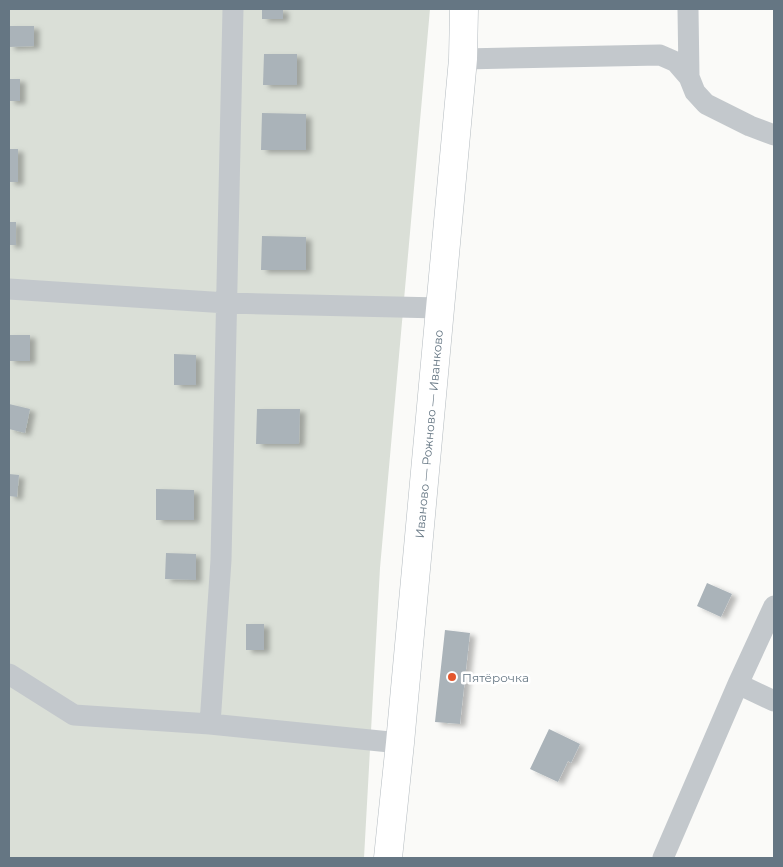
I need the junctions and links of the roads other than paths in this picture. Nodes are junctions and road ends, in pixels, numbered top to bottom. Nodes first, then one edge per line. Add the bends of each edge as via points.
1 (233, 9) edge
2 (464, 9) edge
3 (688, 9) edge
4 (463, 59) junction
5 (689, 76) junction
6 (774, 135) edge
7 (9, 289) edge
8 (227, 303) junction
9 (440, 308) junction
10 (774, 606) edge
11 (9, 674) edge
12 (738, 684) junction
13 (774, 701) edge
14 (210, 724) junction
15 (400, 742) junction
16 (388, 858) edge
17 (663, 858) edge

1 - 8 street
2 - 4 street, Иваново — Рожново — Иванково
3 - 5 street
4 - 5 street via 660,55 676,62
4 - 9 street, Иваново — Рожново — Иванково
5 - 6 street via 695,92 706,104
7 - 8 street
8 - 9 street
8 - 14 street via 221,560
9 - 15 street, Иваново — Рожново — Иванково
10 - 12 street
11 - 14 street via 74,715
12 - 13 street
12 - 17 street
14 - 15 street
15 - 16 street, Иваново — Рожново — Иванково

